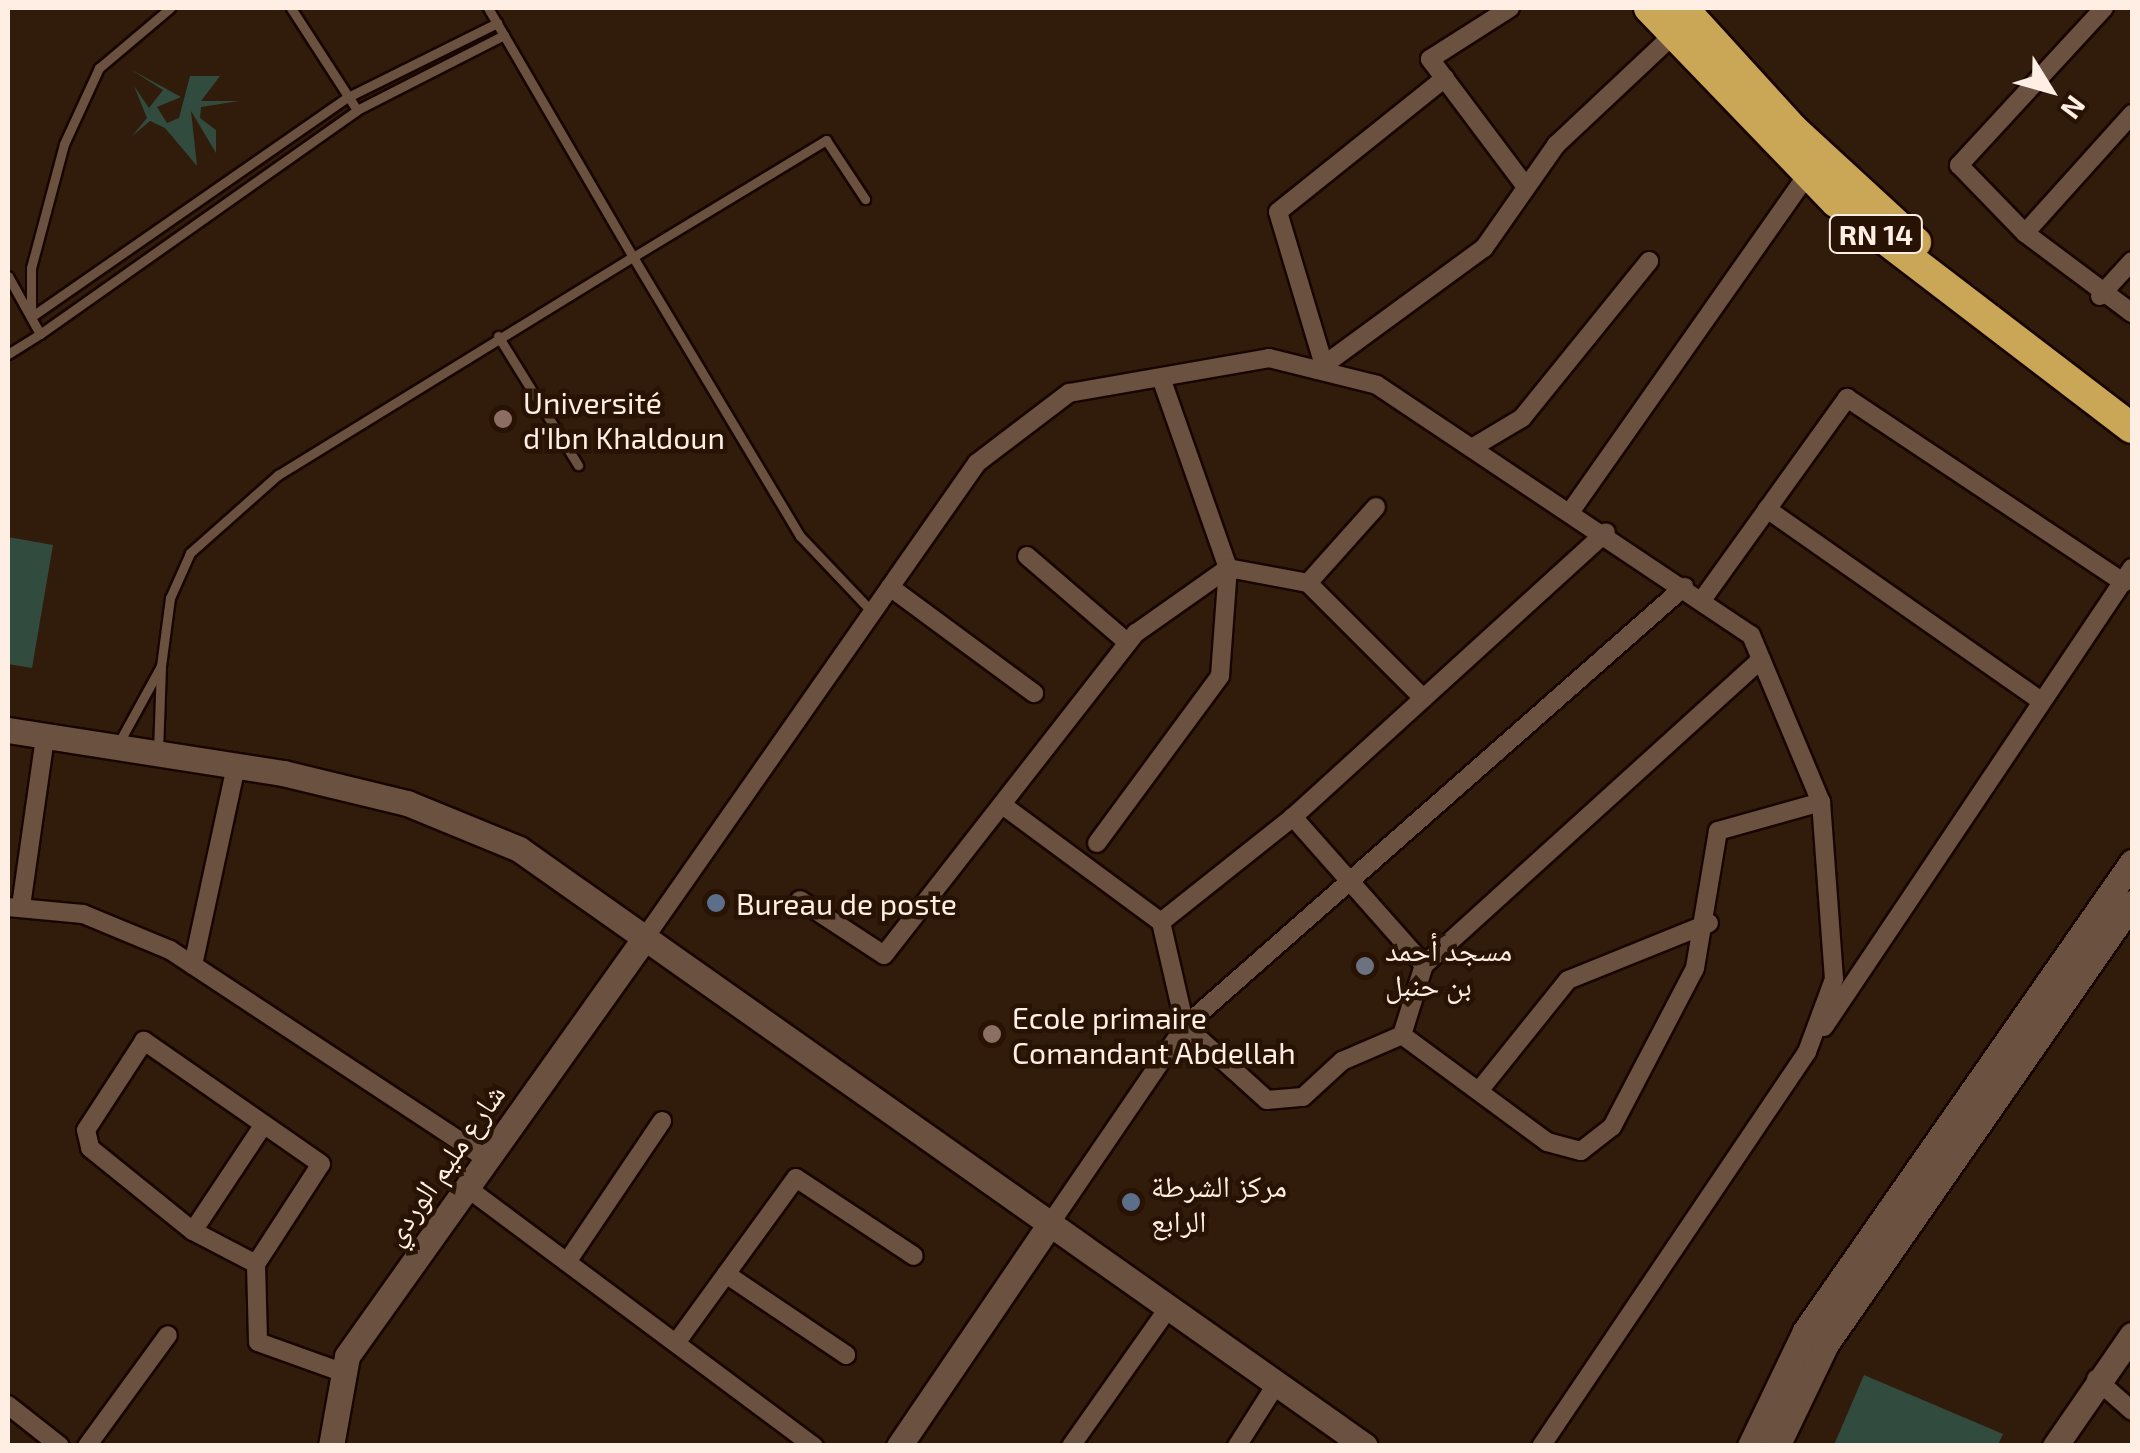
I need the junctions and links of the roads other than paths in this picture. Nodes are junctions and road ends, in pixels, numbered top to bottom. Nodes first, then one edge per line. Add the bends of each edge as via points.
1 (170, 8) edge
2 (291, 8) edge
3 (488, 8) edge
4 (1510, 8) edge
5 (1649, 8) edge
6 (2104, 8) edge
7 (1678, 21) edge
8 (496, 23) junction
9 (504, 35) junction
10 (1445, 78) junction
11 (346, 98) junction
12 (357, 110) junction
13 (2132, 114) edge
14 (1807, 175) junction
15 (1524, 184) junction
16 (865, 199) dead end
17 (2025, 232) junction
18 (633, 257) junction
19 (1650, 261) dead end
20 (2132, 261) edge
21 (8, 276) edge
22 (2100, 296) junction
23 (2132, 312) edge
24 (30, 317) junction
25 (40, 334) junction
26 (498, 336) junction
27 (8, 354) edge
28 (1324, 365) junction
29 (1161, 378) junction
30 (2132, 400) edge
31 (2132, 428) edge
32 (1475, 446) junction
33 (578, 466) dead end
34 (1376, 507) dead end
35 (1572, 508) junction
36 (1767, 510) junction
37 (1606, 532) junction
38 (1027, 556) dead end
39 (1228, 568) junction
40 (2128, 576) edge
41 (1308, 583) junction
42 (890, 587) junction
43 (1684, 587) junction
44 (1702, 600) junction
45 (872, 613) junction
46 (1128, 643) junction
47 (1761, 659) junction
48 (161, 666) junction
49 (1034, 693) dead end
50 (1423, 698) junction
51 (2041, 701) junction
52 (8, 730) edge
53 (45, 738) junction
54 (116, 748) junction
55 (158, 753) junction
56 (236, 766) junction
57 (1822, 802) junction
58 (1004, 806) junction
59 (1293, 817) junction
60 (1097, 843) dead end
61 (2132, 862) edge
62 (1354, 886) junction
63 (800, 900) dead end
64 (2132, 904) edge
65 (14, 906) edge
66 (1161, 922) junction
67 (1709, 922) junction
68 (646, 936) junction
69 (193, 965) junction
70 (1424, 965) junction
71 (1186, 1026) junction
72 (1402, 1035) junction
73 (1808, 1052) junction
74 (1482, 1087) junction
75 (662, 1120) dead end
76 (262, 1127) junction
77 (487, 1158) junction
78 (466, 1187) junction
79 (1050, 1224) junction
80 (192, 1231) junction
81 (914, 1256) dead end
82 (568, 1262) junction
83 (256, 1264) junction
84 (726, 1274) junction
85 (1168, 1306) junction
86 (168, 1335) dead end
87 (2132, 1335) edge
88 (676, 1343) junction
89 (846, 1355) dead end
90 (344, 1373) junction
91 (2096, 1379) junction
92 (1277, 1384) junction
93 (1786, 1392) junction
94 (8, 1405) edge
95 (2132, 1411) edge
96 (92, 1444) edge
97 (2058, 1444) edge
98 (60, 1446) edge
99 (331, 1446) edge
100 (814, 1446) edge
101 (899, 1446) edge
102 (1072, 1446) edge
103 (1237, 1446) edge
104 (1365, 1446) edge
105 (1541, 1446) edge
106 (1750, 1446) edge
107 (1776, 1446) edge

1 - 24 lane via 99,68 64,144 31,268
2 - 11 lane
3 - 8 lane
4 - 10 street via 1430,60
5 - 7 highway, RN 14
6 - 17 street via 1958,164
7 - 14 highway, RN 14
7 - 15 street
7 - 30 highway, RN 14 via 1916,242
8 - 9 lane
8 - 11 lane
9 - 12 lane
9 - 18 lane
10 - 15 street
10 - 28 street via 1278,212
11 - 12 lane
11 - 24 lane
12 - 25 lane
13 - 17 street
14 - 31 highway, RN 14
14 - 35 street
15 - 28 street via 1484,248
16 - 18 lane via 826,140
17 - 22 street
18 - 26 lane
18 - 45 lane via 800,536
19 - 32 street via 1522,418
20 - 22 street
21 - 24 lane
22 - 23 street
24 - 25 lane
25 - 27 lane
26 - 33 lane
26 - 48 lane via 278,475 190,553 170,598
28 - 29 street via 1269,358
28 - 32 street via 1377,385
29 - 39 street
29 - 42 street via 1069,394 978,463
32 - 35 street
34 - 41 street
35 - 37 street
36 - 40 street via 1847,398
36 - 44 street
36 - 51 street
37 - 43 street
37 - 50 street
38 - 46 street
39 - 41 street
39 - 46 street
39 - 60 street via 1220,676
40 - 51 street
41 - 50 street
42 - 45 street
42 - 49 street
43 - 44 street
43 - 62 street
44 - 47 street via 1751,635
45 - 68 street
46 - 58 street
47 - 57 street
47 - 70 street
48 - 54 lane
48 - 55 lane
50 - 59 street
51 - 73 street via 2030,732
52 - 53 street
53 - 54 street
53 - 65 street
54 - 55 street
55 - 56 street
56 - 68 street via 458,822 518,849
56 - 69 street
57 - 67 street via 1718,831
57 - 73 street via 1834,979
58 - 63 street via 884,955
58 - 66 street
59 - 62 street
59 - 66 street
61 - 93 street
62 - 70 street
62 - 71 street
64 - 93 street
65 - 69 street via 83,914
66 - 71 street
67 - 74 street via 1568,980
67 - 74 street via 1648,1066 1612,1127 1581,1151 1548,1142
68 - 77 street, شارع مليم الوردي
68 - 79 street
69 - 77 street
70 - 72 street
71 - 72 street via 1267,1100 1303,1097 1342,1061
71 - 79 street
72 - 74 street
73 - 105 street
75 - 82 street
76 - 80 street
76 - 80 street via 144,1040 86,1130 90,1148
76 - 83 street via 321,1164
77 - 78 street, شارع مليم الوردي
78 - 82 street
78 - 90 street, شارع مليم الوردي
79 - 85 street
79 - 101 street
80 - 83 street
81 - 84 street via 796,1178
82 - 88 street
83 - 90 street via 258,1342
84 - 88 street
84 - 89 street
85 - 92 street
85 - 102 street
86 - 96 street
87 - 91 street
88 - 100 street
90 - 99 street, شارع مليم الوردي
91 - 95 street
91 - 97 street
92 - 103 street
92 - 104 street
93 - 106 street
93 - 107 street
94 - 98 street

